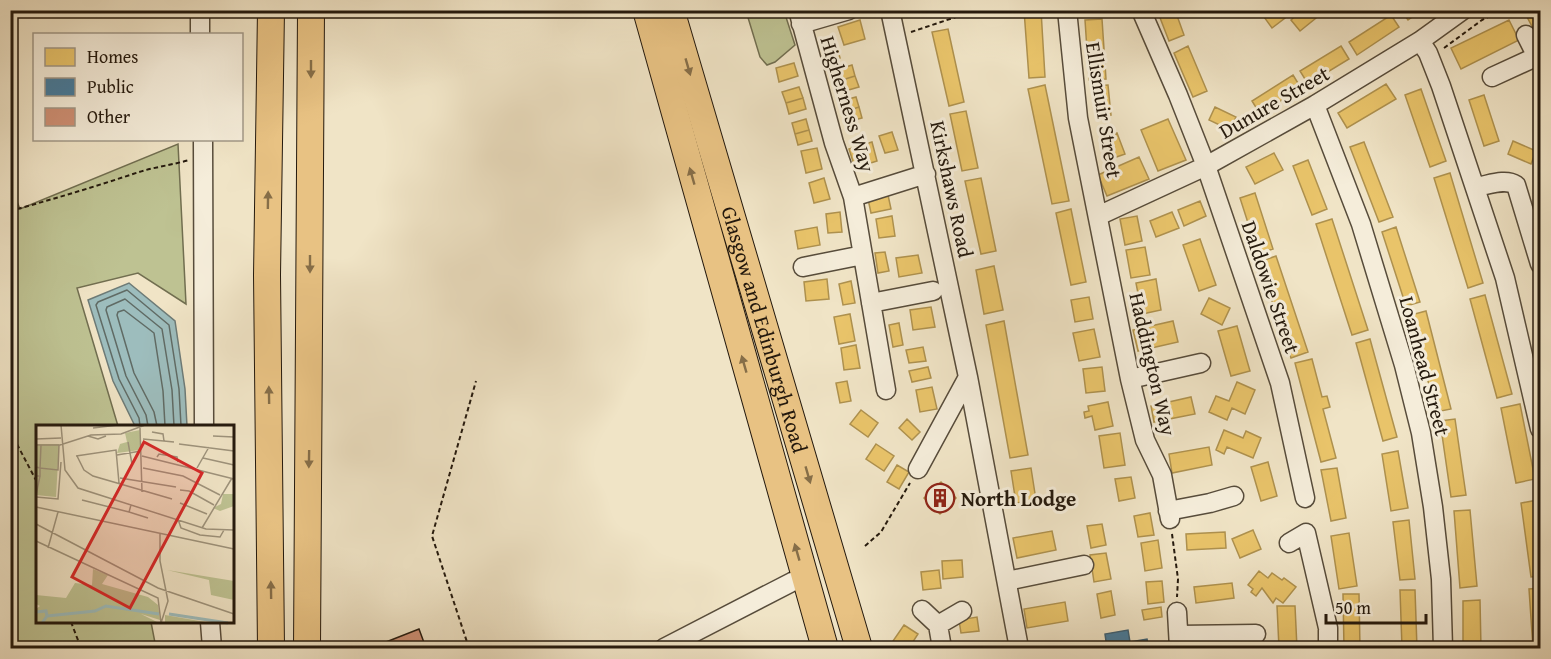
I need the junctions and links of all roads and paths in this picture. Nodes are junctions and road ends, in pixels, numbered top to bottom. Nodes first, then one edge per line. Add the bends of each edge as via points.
1 (200, 10) edge
2 (271, 10) edge
3 (311, 10) edge
4 (646, 10) edge
5 (671, 10) edge
6 (849, 10) edge
7 (890, 10) edge
8 (977, 10) edge
9 (1067, 10) edge
10 (1141, 10) edge
11 (1502, 10) edge
12 (1460, 11) edge
13 (799, 17) edge
14 (200, 33) edge
15 (1526, 35) dead end
16 (896, 37) junction
17 (1420, 41) junction
18 (1539, 56) edge
19 (1430, 59) junction
20 (1492, 77) dead end
21 (1315, 105) junction
22 (203, 147) edge
23 (1206, 166) junction
24 (926, 174) junction
25 (1476, 187) junction
26 (853, 197) junction
27 (10, 211) edge
28 (1098, 216) junction
29 (863, 255) junction
30 (1540, 264) edge
31 (803, 267) dead end
32 (933, 291) dead end
33 (871, 303) junction
34 (1201, 363) dead end
35 (968, 377) junction
36 (1130, 379) junction
37 (476, 381) dead end
38 (886, 390) dead end
39 (1536, 390) edge
40 (204, 425) edge
41 (1540, 429) edge
42 (10, 431) edge
43 (918, 469) joint
44 (36, 480) edge
45 (1234, 496) dead end
46 (1305, 498) dead end
47 (1169, 515) junction
48 (1289, 543) dead end
49 (865, 546) dead end
50 (1083, 565) dead end
51 (804, 579) junction
52 (1007, 581) junction
53 (922, 610) dead end
54 (962, 611) dead end
55 (1177, 612) joint
56 (72, 623) edge
57 (210, 623) edge
58 (938, 625) junction
59 (1256, 634) dead end
60 (1179, 642) edge
61 (81, 648) edge
62 (212, 648) edge
63 (272, 648) edge
64 (307, 648) edge
65 (469, 648) edge
66 (664, 648) edge
67 (825, 648) edge
68 (859, 648) edge
69 (942, 648) edge
70 (1019, 648) edge
71 (1328, 648) edge
72 (1443, 648) edge

1 - 14 street
63 -> 2 highway via 267,275
3 -> 64 highway
51 -> 4 highway, Glasgow and Edinburgh Road
5 -> 68 highway, Glasgow and Edinburgh Road
6 - 13 street, Higherness Way
7 - 16 street, Kirkshaws Road
8 - 16 path
9 - 28 street, Ellismuir Street via 1078,118
10 - 23 street, Daldowie Street via 1172,97
11 - 19 path
12 - 17 street, Dunure Street
13 - 26 street, Higherness Way
15 - 18 street
16 - 24 street, Kirkshaws Road
17 - 19 street
17 - 21 street, Dunure Street
18 - 20 street
19 - 25 street
21 - 23 street, Dunure Street
21 - 72 street, Loanhead Street via 1361,224 1421,433 1441,579
22 - 27 path via 164,167
22 - 40 street
23 - 28 street, Dunure Street
23 - 46 street, Daldowie Street via 1280,383
24 - 26 street
24 - 35 street, Kirkshaws Road
25 - 30 street via 1505,182 1516,185
25 - 39 street
26 - 29 street, Higherness Way
28 - 36 street, Haddington Way
29 - 31 street
29 - 33 street, Higherness Way
32 - 33 street
33 - 38 street, Higherness Way
34 - 36 street
35 - 43 street
35 - 52 street, Kirkshaws Road
36 - 47 street, Haddington Way via 1145,440 1162,475
37 - 65 path via 432,536
39 - 41 street
42 - 44 path
43 - 49 path via 881,532
45 - 47 street
47 - 55 path via 1178,579
48 - 71 street via 1305,533 1328,628
50 - 52 street
51 - 66 street
51 - 67 highway, Glasgow and Edinburgh Road
52 - 70 street, Kirkshaws Road
53 - 58 street
54 - 58 street
55 - 60 street
56 - 61 path
57 - 62 street
58 - 69 street
59 - 60 street

